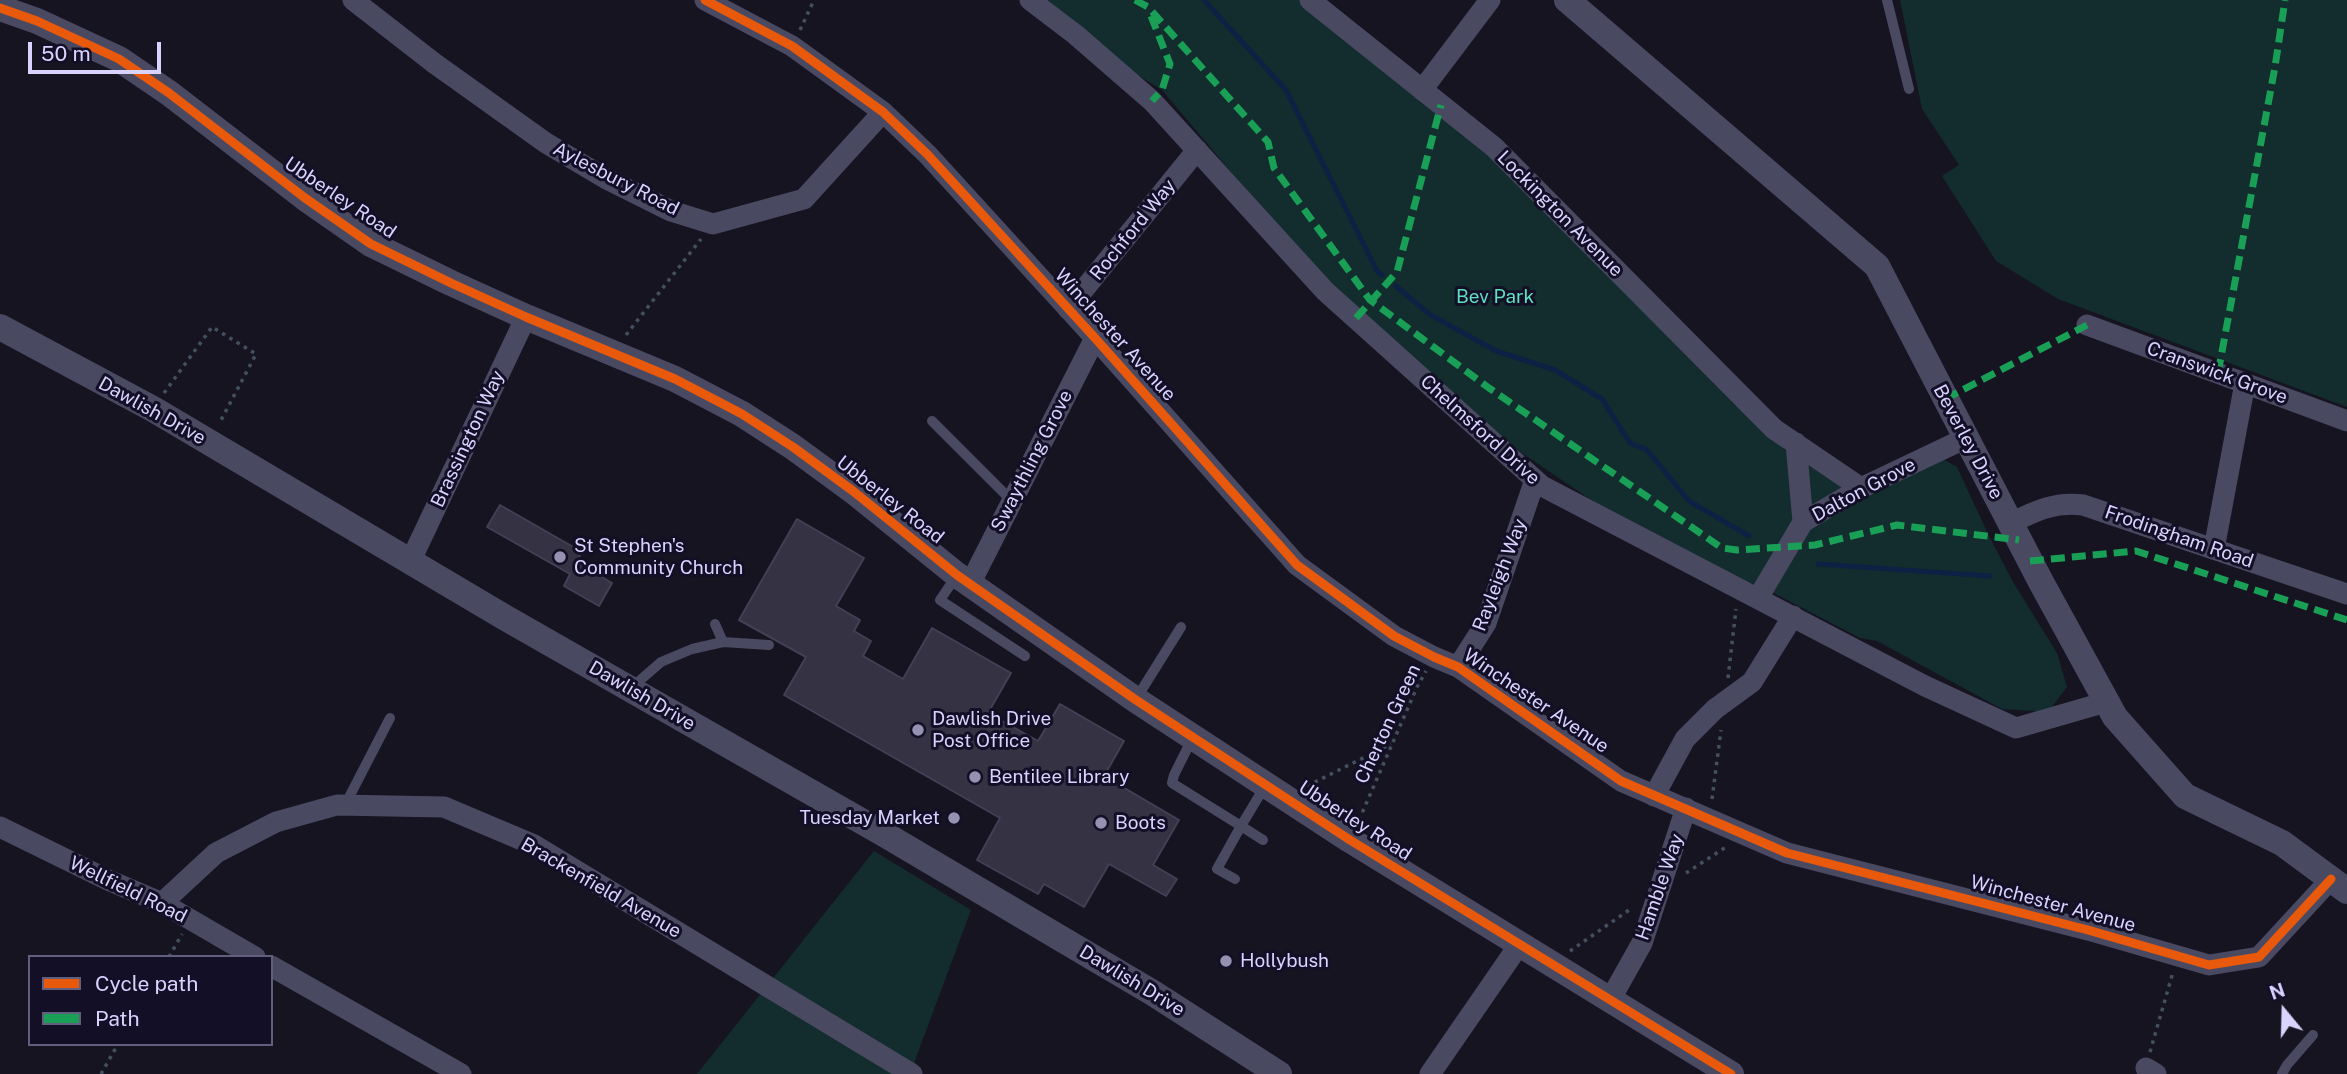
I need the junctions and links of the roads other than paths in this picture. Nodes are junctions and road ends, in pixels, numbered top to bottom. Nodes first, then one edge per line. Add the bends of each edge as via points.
1 (352, 0) edge
2 (705, 0) edge
3 (1030, 0) edge
4 (1310, 0) edge
5 (1490, 0) edge
6 (1567, 0) edge
7 (1887, 0) edge
8 (0, 8) edge
9 (1909, 89) dead end
10 (1422, 90) junction
11 (883, 112) junction
12 (1197, 150) junction
13 (1068, 309) junction
14 (526, 317) junction
15 (2087, 325) dead end
16 (0, 327) edge
17 (1095, 338) junction
18 (2245, 383) junction
19 (932, 421) dead end
20 (2347, 421) edge
21 (1966, 438) junction
22 (1796, 443) junction
23 (1535, 480) junction
24 (1861, 488) junction
25 (1012, 501) junction
26 (1803, 522) junction
27 (2011, 523) junction
28 (2214, 549) junction
29 (410, 562) junction
30 (964, 580) junction
31 (2347, 594) edge
32 (1758, 597) junction
33 (1793, 616) junction
34 (715, 624) dead end
35 (1181, 627) dead end
36 (723, 642) junction
37 (769, 645) dead end
38 (677, 656) junction
39 (1025, 656) dead end
40 (693, 660) dead end
41 (1458, 667) junction
42 (630, 689) junction
43 (1136, 700) junction
44 (2106, 702) junction
45 (390, 718) dead end
46 (1193, 737) junction
47 (1276, 790) junction
48 (1654, 796) junction
49 (345, 805) junction
50 (1686, 808) junction
51 (1241, 826) junction
52 (0, 827) edge
53 (1263, 840) dead end
54 (1235, 879) dead end
55 (2339, 885) edge
56 (162, 903) junction
57 (1519, 945) junction
58 (251, 955) edge
59 (273, 967) edge
60 (1610, 1000) junction
61 (2313, 1035) dead end
62 (461, 1074) edge
63 (912, 1074) edge
64 (1279, 1074) edge
65 (1430, 1074) edge
66 (1731, 1074) edge
67 (2282, 1074) edge

1 - 11 street, Aylesbury Road via 546,143 671,211 713,224 804,200
2 - 11 street, Winchester Avenue via 792,46
3 - 12 street, Chelmsford Drive via 1152,102
4 - 10 street, Lockington Avenue
5 - 10 street
6 - 21 street, Beverley Drive via 1878,266
7 - 9 lane
8 - 14 street, Ubberley Road via 119,59 371,244
10 - 22 street, Lockington Avenue via 1494,147 1774,429
11 - 13 street, Winchester Avenue
12 - 13 street, Rochford Way
12 - 23 street, Chelmsford Drive via 1325,291
13 - 17 street, Winchester Avenue
14 - 29 street, Brassington Way
14 - 30 street, Ubberley Road via 675,379 763,428 853,491
15 - 18 street, Cranswick Grove
16 - 29 street, Dawlish Drive via 153,409
17 - 25 street, Swaythling Grove
17 - 41 street, Winchester Avenue via 1297,565 1394,636
18 - 20 street, Cranswick Grove
18 - 28 street
19 - 25 lane
21 - 24 street, Dalton Grove
21 - 27 street, Beverley Drive
22 - 24 street, Lockington Avenue
22 - 26 street
23 - 32 street, Chelmsford Drive
23 - 41 street, Rayleigh Way via 1486,622
24 - 26 street, Dalton Grove
25 - 30 street, Swaythling Grove
26 - 32 street, Dalton Grove
27 - 28 street, Frodingham Road via 2050,506 2073,503
27 - 44 street, Beverley Drive
28 - 31 street, Frodingham Road
29 - 42 street, Dawlish Drive
30 - 39 lane via 940,600
30 - 43 street, Ubberley Road
32 - 33 street, Chelmsford Drive
33 - 44 street, Chelmsford Drive via 2016,728
33 - 48 street via 1752,682 1685,739
34 - 36 lane
35 - 43 lane
36 - 37 lane
36 - 38 lane
38 - 40 lane
38 - 42 lane via 661,662
41 - 48 street, Winchester Avenue via 1621,781
42 - 64 street, Dawlish Drive via 1142,986
43 - 46 street, Ubberley Road
44 - 55 street, Beverley Drive via 2185,796 2282,843
45 - 49 lane
46 - 47 street, Ubberley Road
46 - 51 lane via 1172,783
47 - 51 lane
47 - 57 street, Ubberley Road
48 - 50 street, Winchester Avenue
49 - 56 street, Brackenfield Avenue via 276,821 216,853
49 - 63 street, Brackenfield Avenue via 444,807 534,845
50 - 55 street, Winchester Avenue via 1787,853 2209,965 2259,957
50 - 60 street, Hamble Way via 1643,943
51 - 53 lane
51 - 54 lane via 1217,869
52 - 56 street, Wellfield Road
56 - 58 street, Wellfield Road
57 - 60 street, Ubberley Road
57 - 65 street
59 - 62 street
60 - 66 street, Ubberley Road
61 - 67 lane

